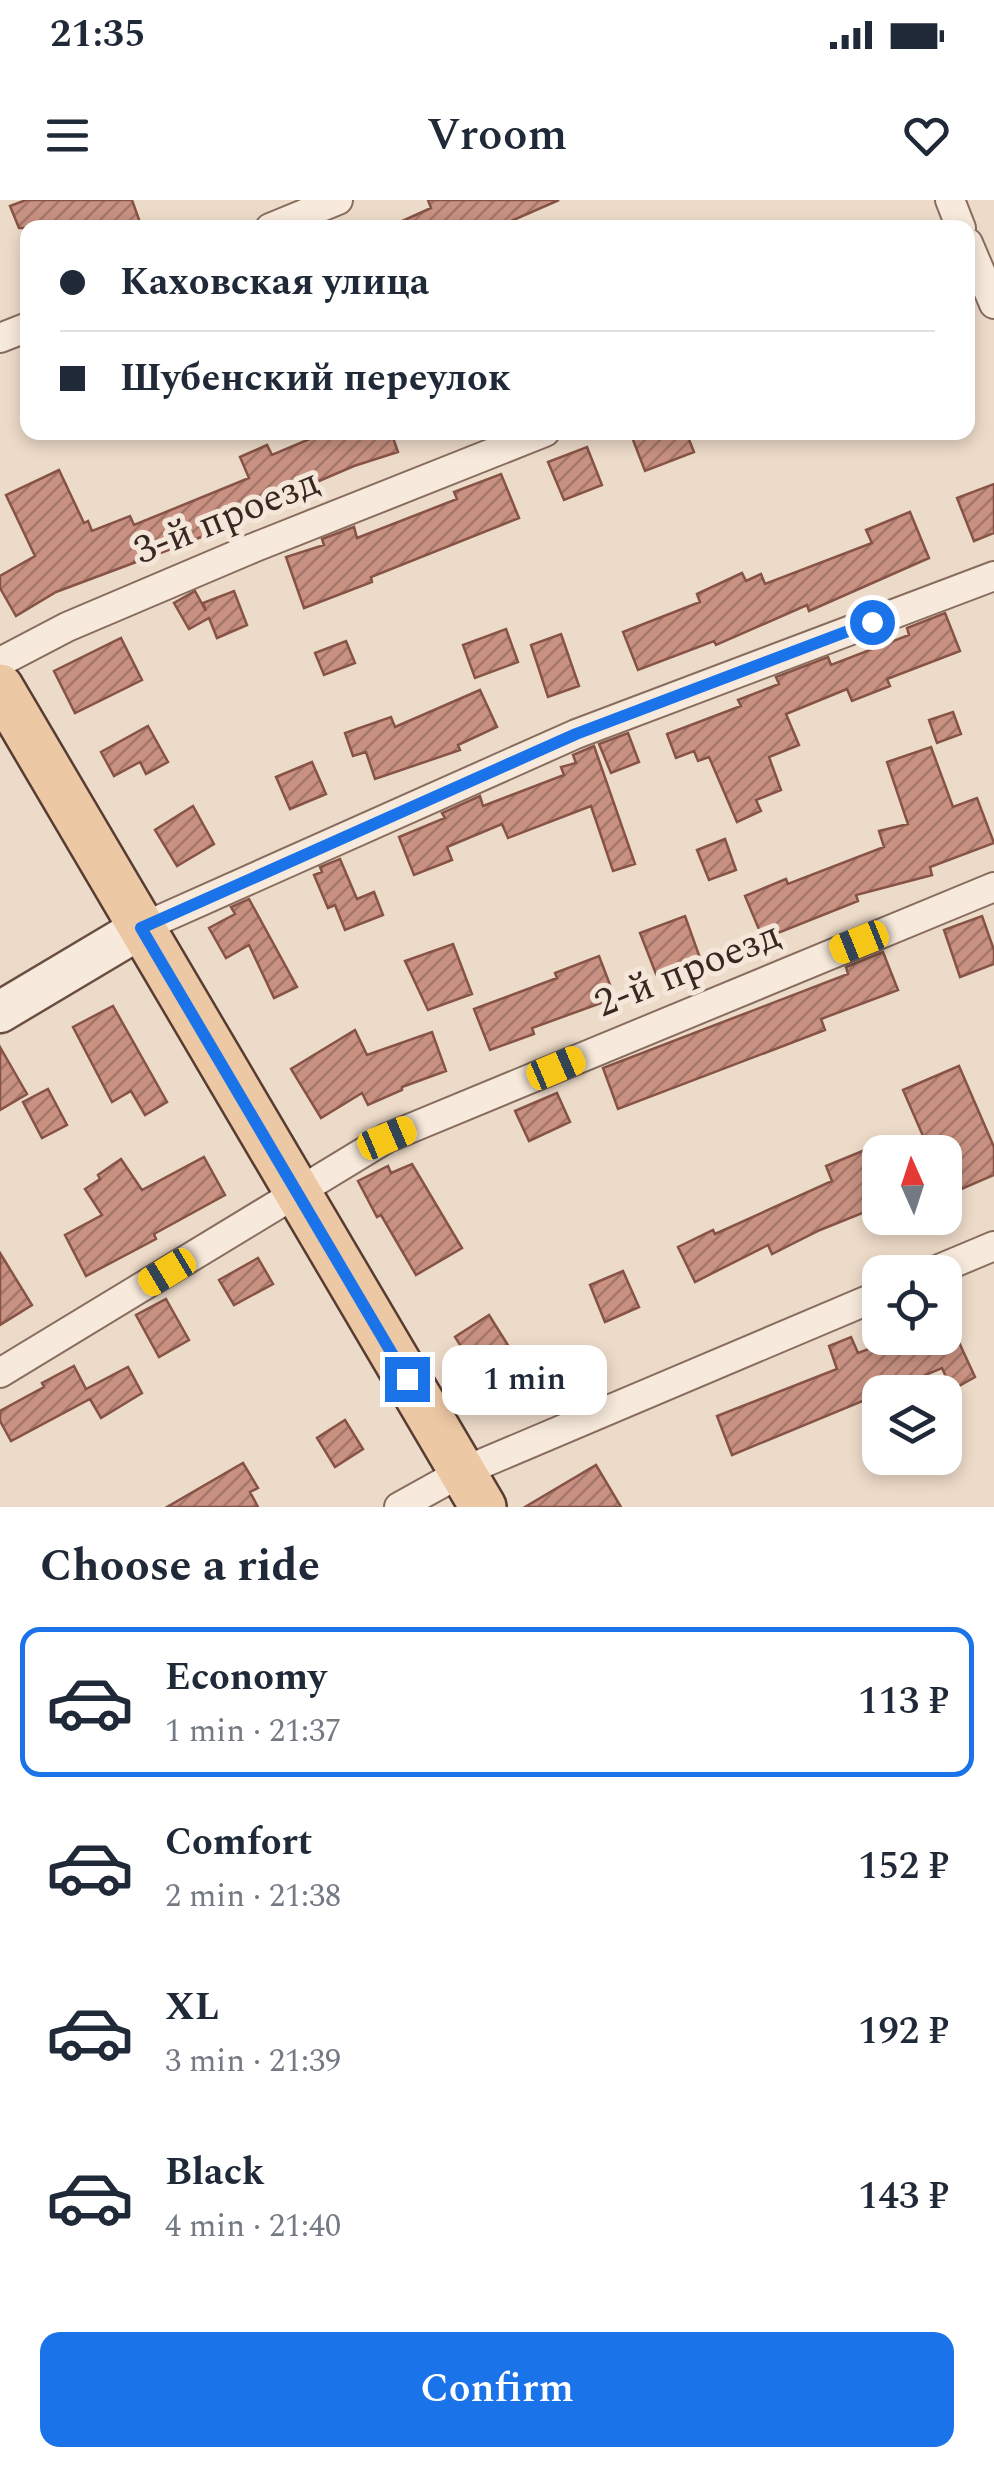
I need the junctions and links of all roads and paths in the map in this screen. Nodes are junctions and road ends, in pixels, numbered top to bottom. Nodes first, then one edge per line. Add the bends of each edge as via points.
1 (338, 200) edge
2 (289, 220) edge
3 (976, 257) edge
4 (994, 304) edge
5 (525, 440) edge
6 (994, 576) edge
7 (0, 662) edge
8 (0, 688) edge
9 (994, 886) edge
10 (141, 928) junction
11 (0, 1012) edge
12 (298, 1193) junction
13 (994, 1246) edge
14 (962, 1259) edge
15 (862, 1304) edge
16 (0, 1373) edge
17 (472, 1489) edge
18 (398, 1507) edge

1 - 2 street
3 - 4 street
5 - 7 street, 3-й проезд via 67,626
6 - 10 street via 576,734
8 - 10 main road
9 - 12 street, 2-й проезд via 387,1138
10 - 11 main road
10 - 12 main road
12 - 16 street, 2-й проезд
12 - 17 main road
13 - 14 street
15 - 17 street
17 - 18 street

